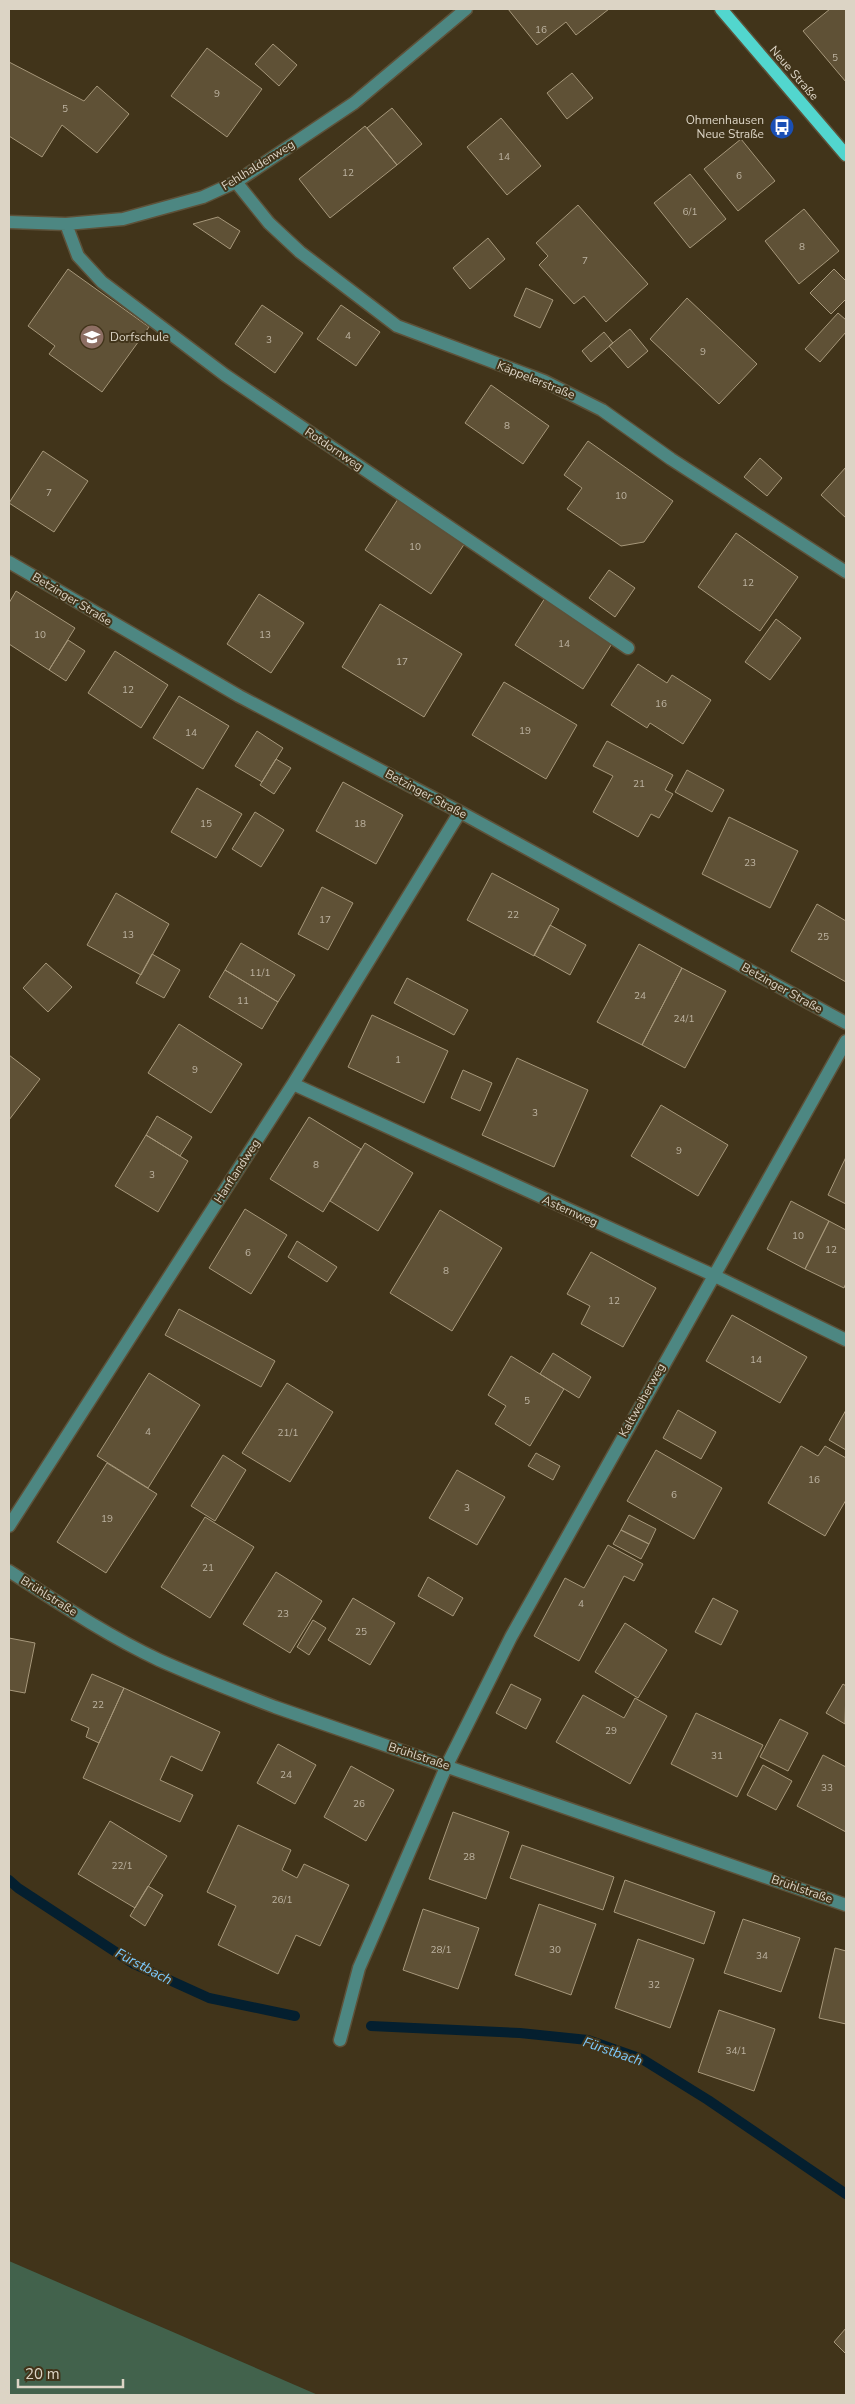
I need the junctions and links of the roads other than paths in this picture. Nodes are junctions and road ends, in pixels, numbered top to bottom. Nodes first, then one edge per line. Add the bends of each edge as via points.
1 (466, 9) edge
2 (722, 9) edge
3 (846, 155) edge
4 (236, 182) junction
5 (9, 222) edge
6 (66, 224) junction
7 (9, 562) edge
8 (846, 572) edge
9 (628, 648) dead end
10 (460, 812) junction
11 (846, 1023) edge
12 (846, 1040) edge
13 (293, 1084) junction
14 (712, 1276) junction
15 (846, 1340) edge
16 (9, 1526) edge
17 (9, 1570) edge
18 (447, 1765) junction
19 (846, 1905) edge
20 (340, 2040) dead end

1 - 4 street, Fehlhaldenweg via 354,103
2 - 3 main road, Neue Straße
4 - 6 street, Fehlhaldenweg via 204,197 123,219
4 - 8 street, Käppelerstraße via 269,223 300,252 398,326 544,381 602,410
5 - 6 street, Fehlhaldenweg
6 - 9 street, Rotdornweg via 78,256 102,282 225,375
7 - 10 street, Betzinger Straße via 239,696
10 - 11 street, Betzinger Straße
10 - 13 street, Hanflandweg
12 - 14 street, Kaltweiherweg
13 - 14 street, Asternweg
13 - 16 street, Hanflandweg
14 - 15 street, Asternweg
14 - 18 street, Kaltweiherweg via 511,1637
17 - 18 street, Brühlstraße via 97,1626 158,1659 275,1707
18 - 19 street, Brühlstraße
18 - 20 street, Kaltweiherweg via 359,1968

